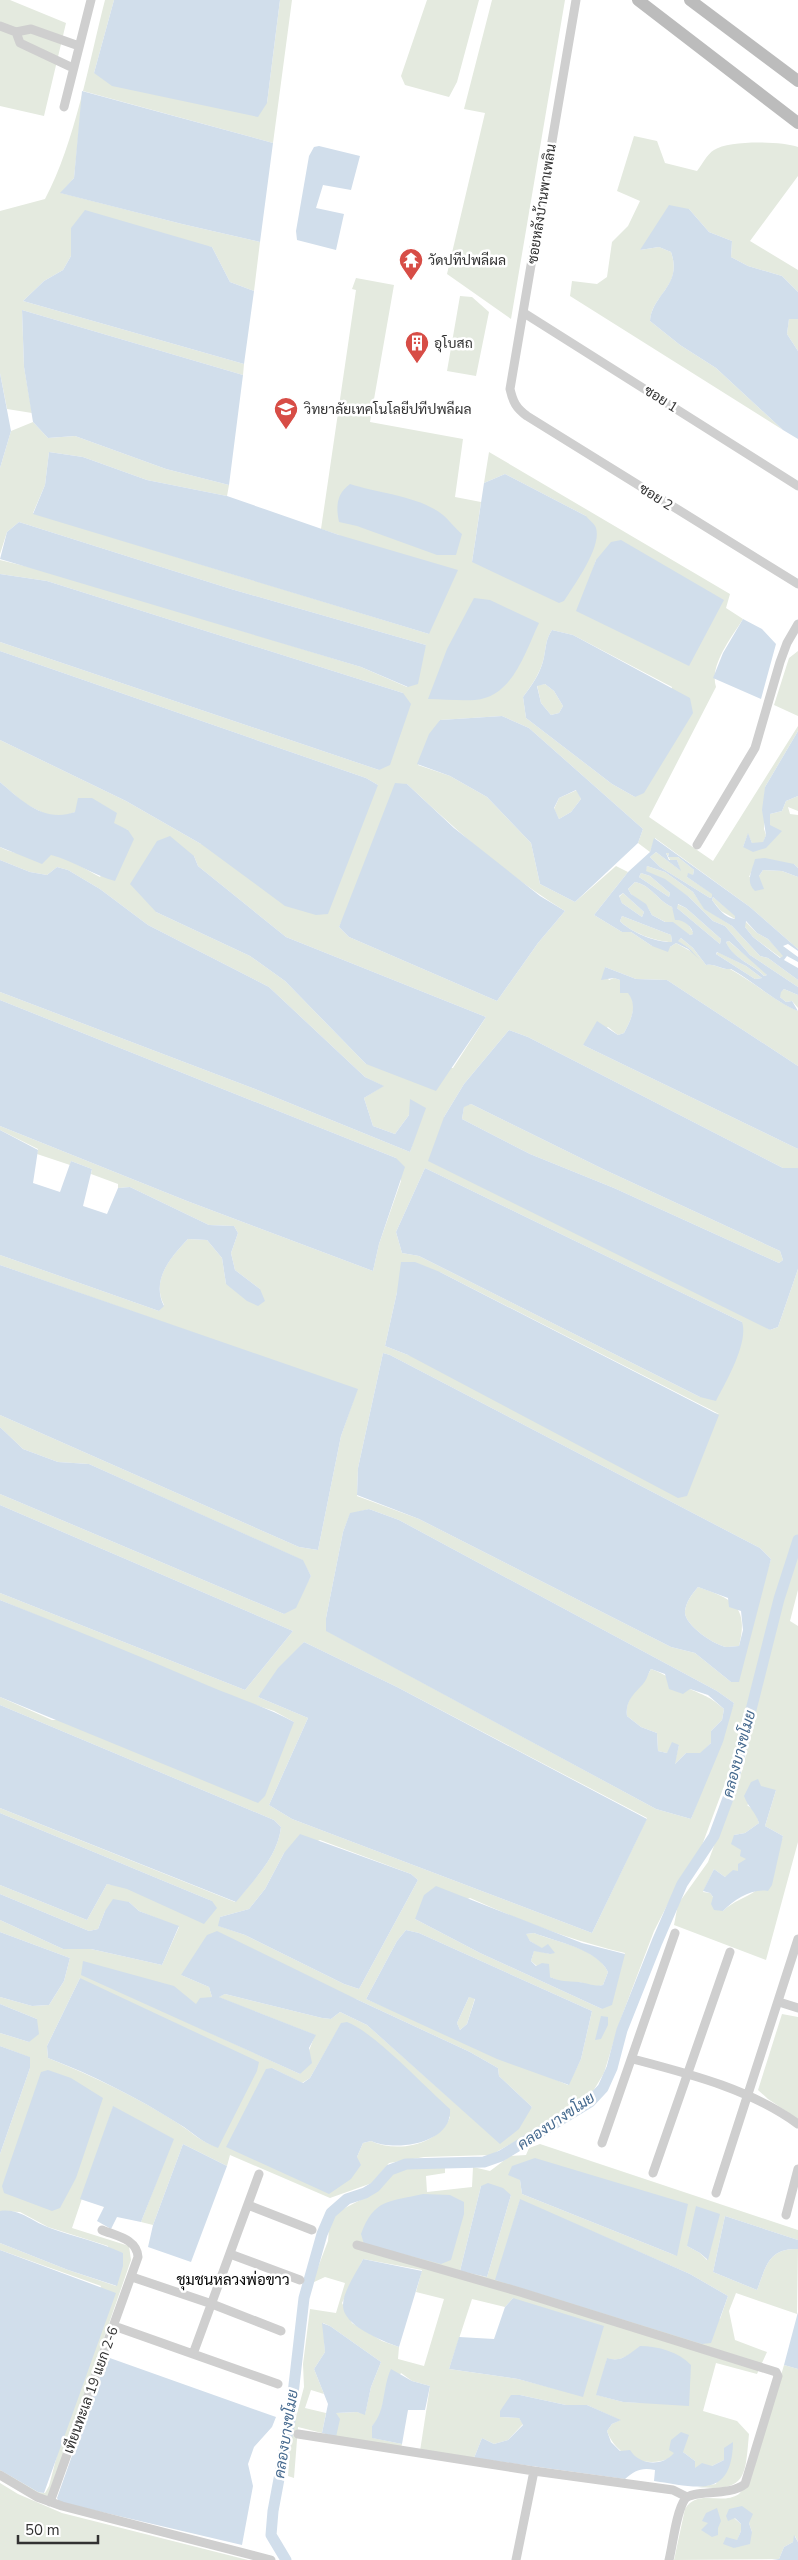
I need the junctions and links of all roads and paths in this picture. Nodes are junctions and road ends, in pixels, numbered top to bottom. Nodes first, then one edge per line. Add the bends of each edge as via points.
1 (91, 0) edge
2 (576, 0) edge
3 (638, 0) edge
4 (690, 0) edge
5 (0, 26) edge
6 (16, 32) junction
7 (79, 46) junction
8 (73, 68) junction
9 (798, 81) edge
10 (64, 107) dead end
11 (798, 123) edge
12 (524, 313) junction
13 (516, 407) joint
14 (798, 486) edge
15 (798, 584) edge
16 (798, 624) edge
17 (697, 845) dead end
18 (675, 1933) dead end
19 (798, 1939) edge
20 (730, 1952) dead end
21 (779, 2002) junction
22 (798, 2008) edge
23 (633, 2059) junction
24 (690, 2074) junction
25 (748, 2096) junction
26 (798, 2124) edge
27 (602, 2143) dead end
28 (798, 2169) edge
29 (653, 2173) dead end
30 (260, 2174) dead end
31 (716, 2193) dead end
32 (248, 2205) junction
33 (786, 2215) dead end
34 (102, 2230) dead end
35 (312, 2230) dead end
36 (357, 2245) dead end
37 (230, 2254) junction
38 (132, 2277) junction
39 (300, 2280) dead end
40 (212, 2304) junction
41 (114, 2326) junction
42 (281, 2331) dead end
43 (193, 2354) junction
44 (278, 2384) dead end
45 (298, 2434) dead end
46 (534, 2471) junction
47 (0, 2475) edge
48 (687, 2497) junction
49 (50, 2502) junction
50 (271, 2560) edge
51 (516, 2560) edge
52 (669, 2560) edge

1 - 7 street
2 - 12 street, ซอยหลังบ้านพาเพลิน
3 - 11 main road
4 - 9 main road
5 - 6 street
6 - 7 street via 31,29
6 - 8 street via 20,43
7 - 8 street
8 - 10 street
12 - 13 street, ซอยหลังบ้านพาเพลิน via 510,389
12 - 14 street, ซอย 1
13 - 15 street, ซอย 2
16 - 17 street via 780,662 755,748
18 - 23 street
19 - 21 street
20 - 24 street
21 - 22 street
21 - 25 street
23 - 24 street
23 - 27 street
24 - 25 street
24 - 29 street
25 - 26 street
25 - 31 street
28 - 33 street
30 - 32 street
32 - 35 street
32 - 37 street
34 - 38 street, เทียนทะเล 19 แยก 2-6 via 134,2243 138,2248
36 - 48 street via 776,2372 778,2376 745,2484 728,2492
37 - 39 street
37 - 40 street
38 - 40 street
38 - 41 street, เทียนทะเล 19 แยก 2-6
40 - 42 street
40 - 43 street
41 - 43 street
41 - 49 street, เทียนทะเล 19 แยก 2-6
43 - 44 street
45 - 46 street
46 - 48 street via 673,2490
46 - 51 street
47 - 49 street
48 - 52 street via 681,2507
49 - 50 street

